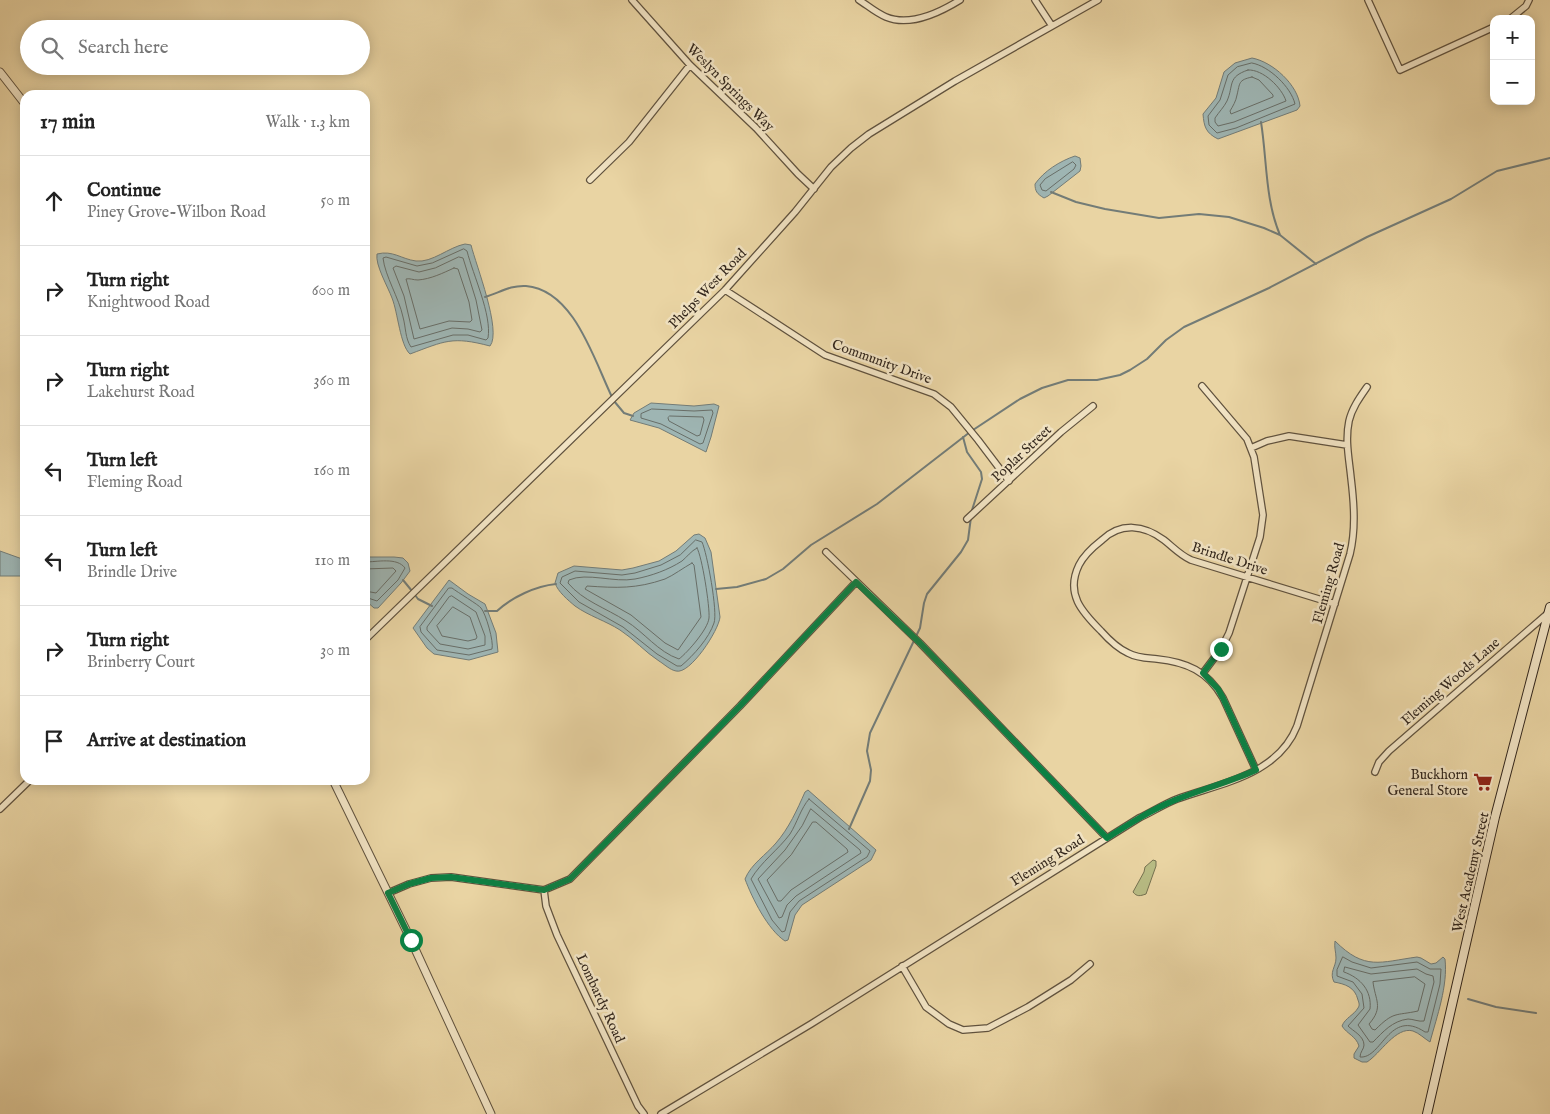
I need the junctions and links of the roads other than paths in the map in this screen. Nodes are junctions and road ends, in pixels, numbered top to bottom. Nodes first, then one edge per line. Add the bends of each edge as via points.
1 (632, 0) edge
2 (859, 0) edge
3 (960, 0) edge
4 (1034, 0) edge
5 (1098, 0) edge
6 (1368, 0) edge
7 (1529, 0) edge
8 (1515, 15) edge
9 (1052, 26) junction
10 (1490, 28) edge
11 (690, 65) junction
12 (0, 72) edge
13 (20, 98) edge
14 (590, 180) dead end
15 (814, 189) junction
16 (725, 290) junction
17 (1202, 386) dead end
18 (1367, 387) dead end
19 (1093, 406) dead end
20 (1347, 445) junction
21 (1251, 448) junction
22 (1009, 481) junction
23 (967, 519) dead end
24 (826, 552) dead end
25 (1248, 577) junction
26 (856, 582) junction
27 (1335, 604) junction
28 (1549, 610) edge
29 (370, 635) edge
30 (1203, 673) junction
31 (1256, 770) junction
32 (1375, 772) dead end
33 (25, 785) edge
34 (334, 785) edge
35 (0, 809) edge
36 (1107, 838) junction
37 (544, 890) junction
38 (388, 893) junction
39 (1090, 964) dead end
40 (902, 966) junction
41 (491, 1114) edge
42 (644, 1114) edge
43 (661, 1114) edge
44 (1427, 1114) edge

1 - 11 street, Weslyn Springs Way
2 - 3 street via 886,17 904,21
4 - 9 street
5 - 9 street, Phelps West Road
6 - 10 street via 1400,70
7 - 8 street
9 - 15 street, Phelps West Road via 869,134 831,166
11 - 14 street via 629,142
11 - 15 street, Weslyn Springs Way
12 - 13 street
15 - 16 street, Phelps West Road
16 - 22 street, Community Drive via 825,355 934,394 951,406
16 - 29 street, Phelps West Road
17 - 21 street via 1242,431
18 - 20 street, Fleming Road via 1350,418
19 - 22 street, Poplar Street
20 - 21 street via 1288,436
20 - 27 street, Fleming Road via 1354,499 1354,533
21 - 25 street via 1263,515
22 - 23 street, Poplar Street
24 - 26 street
25 - 27 street, Brindle Drive
25 - 30 street via 1226,641
25 - 30 street, Brindle Drive via 1183,556 1149,530 1138,527 1120,529 1106,536 1079,565 1075,576 1076,598 1084,613 1112,642 1137,657 1182,663
26 - 36 street via 920,643
26 - 37 street via 586,865 570,879
27 - 31 street, Fleming Road via 1293,735 1281,753
28 - 32 street, Fleming Woods Lane via 1389,751
28 - 44 main road, West Academy Street via 1495,817
30 - 31 street, Brindle Drive via 1223,698
31 - 36 street, Fleming Road via 1176,800
33 - 35 street
34 - 38 street
36 - 40 street, Fleming Road
37 - 38 street via 451,877 431,878
37 - 42 street, Lombardy Road via 546,906 557,935
38 - 41 street
39 - 40 street via 1028,1007 988,1028 963,1030 948,1024 926,1006
40 - 43 street, Fleming Road

